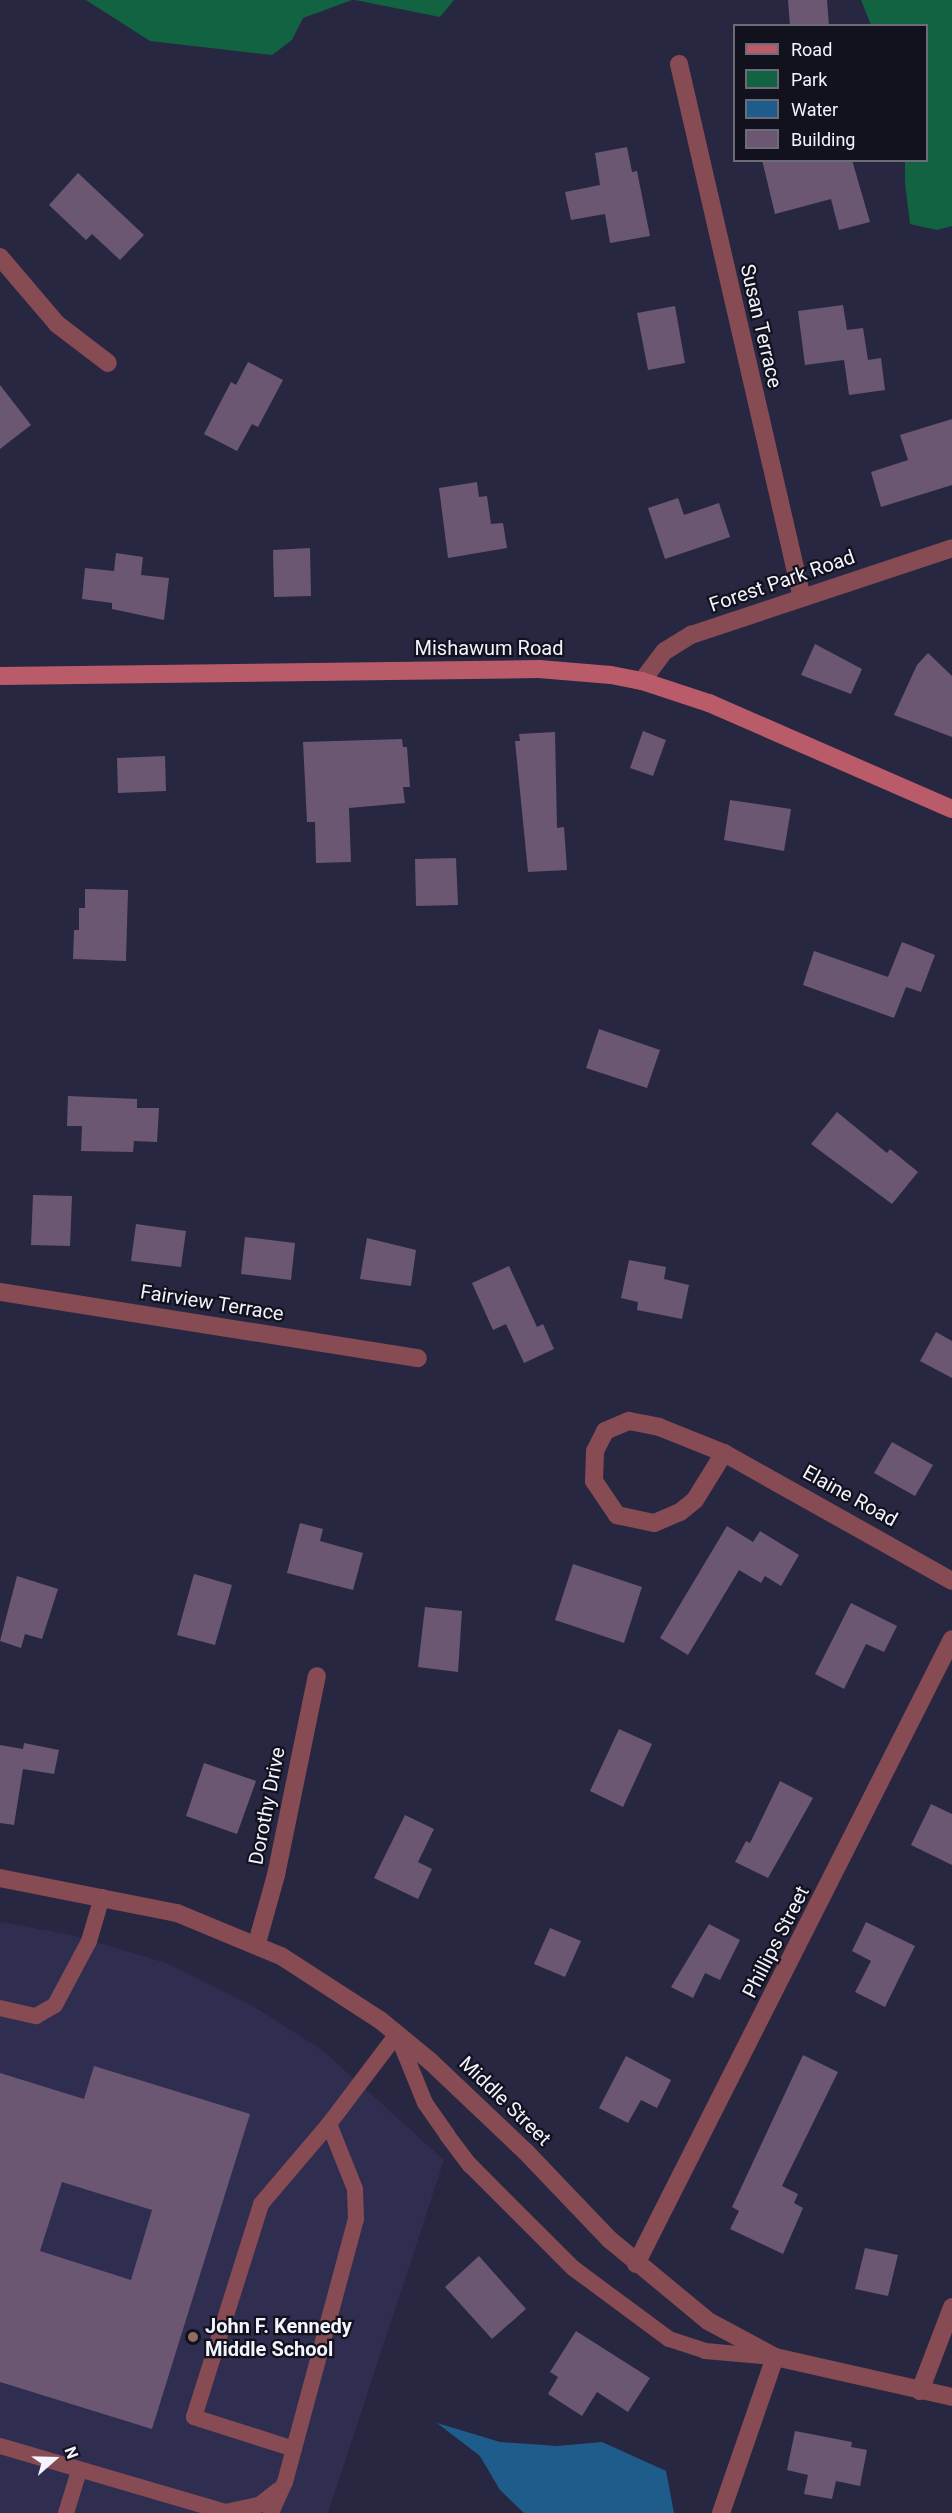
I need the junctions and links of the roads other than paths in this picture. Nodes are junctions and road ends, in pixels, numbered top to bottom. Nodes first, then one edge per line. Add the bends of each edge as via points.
1 (679, 64) dead end
2 (0, 257) edge
3 (108, 363) dead end
4 (952, 548) edge
5 (802, 598) junction
6 (0, 676) edge
7 (642, 681) junction
8 (952, 809) edge
9 (0, 1292) edge
10 (418, 1358) dead end
11 (724, 1453) junction
12 (952, 1581) edge
13 (952, 1639) edge
14 (317, 1676) dead end
15 (0, 1878) edge
16 (102, 1898) junction
17 (257, 1943) junction
18 (0, 2008) edge
19 (397, 2034) junction
20 (329, 2124) junction
21 (636, 2264) junction
22 (952, 2307) edge
23 (775, 2357) junction
24 (920, 2391) junction
25 (952, 2397) edge
26 (0, 2446) edge
27 (294, 2449) junction
28 (79, 2471) junction
29 (285, 2482) junction
30 (66, 2513) edge
31 (271, 2513) edge
32 (721, 2513) edge

1 - 5 street, Susan Terrace
2 - 3 street via 57,324
4 - 5 street, Forest Park Road
5 - 7 street, Forest Park Road via 681,639 665,651
6 - 7 main road, Mishawum Road via 539,669
7 - 8 main road, Mishawum Road via 742,717
9 - 10 street, Fairview Terrace
11 - 11 street, Elaine Road via 695,1500 654,1524 617,1515 594,1481 599,1441 605,1431 620,1423 659,1427
11 - 12 street, Elaine Road
13 - 21 street, Phillips Street
14 - 17 street, Dorothy Drive via 276,1875
15 - 16 street, Middle Street
16 - 17 street, Middle Street via 177,1913
16 - 18 lane via 89,1941 55,2005 36,2016
17 - 19 street, Middle Street via 302,1968
19 - 20 lane
19 - 21 street, Middle Street via 480,2106
19 - 23 lane via 425,2103 447,2135 470,2164 573,2268 669,2339 705,2351
20 - 27 lane via 355,2189 356,2219
20 - 27 lane via 261,2204 194,2417
21 - 23 street, Middle Street via 708,2321
22 - 24 street
23 - 24 street, Middle Street
23 - 32 street
24 - 25 street, Middle Street
26 - 28 lane
27 - 29 lane
28 - 29 lane via 225,2512 259,2505
28 - 30 lane
29 - 31 lane

